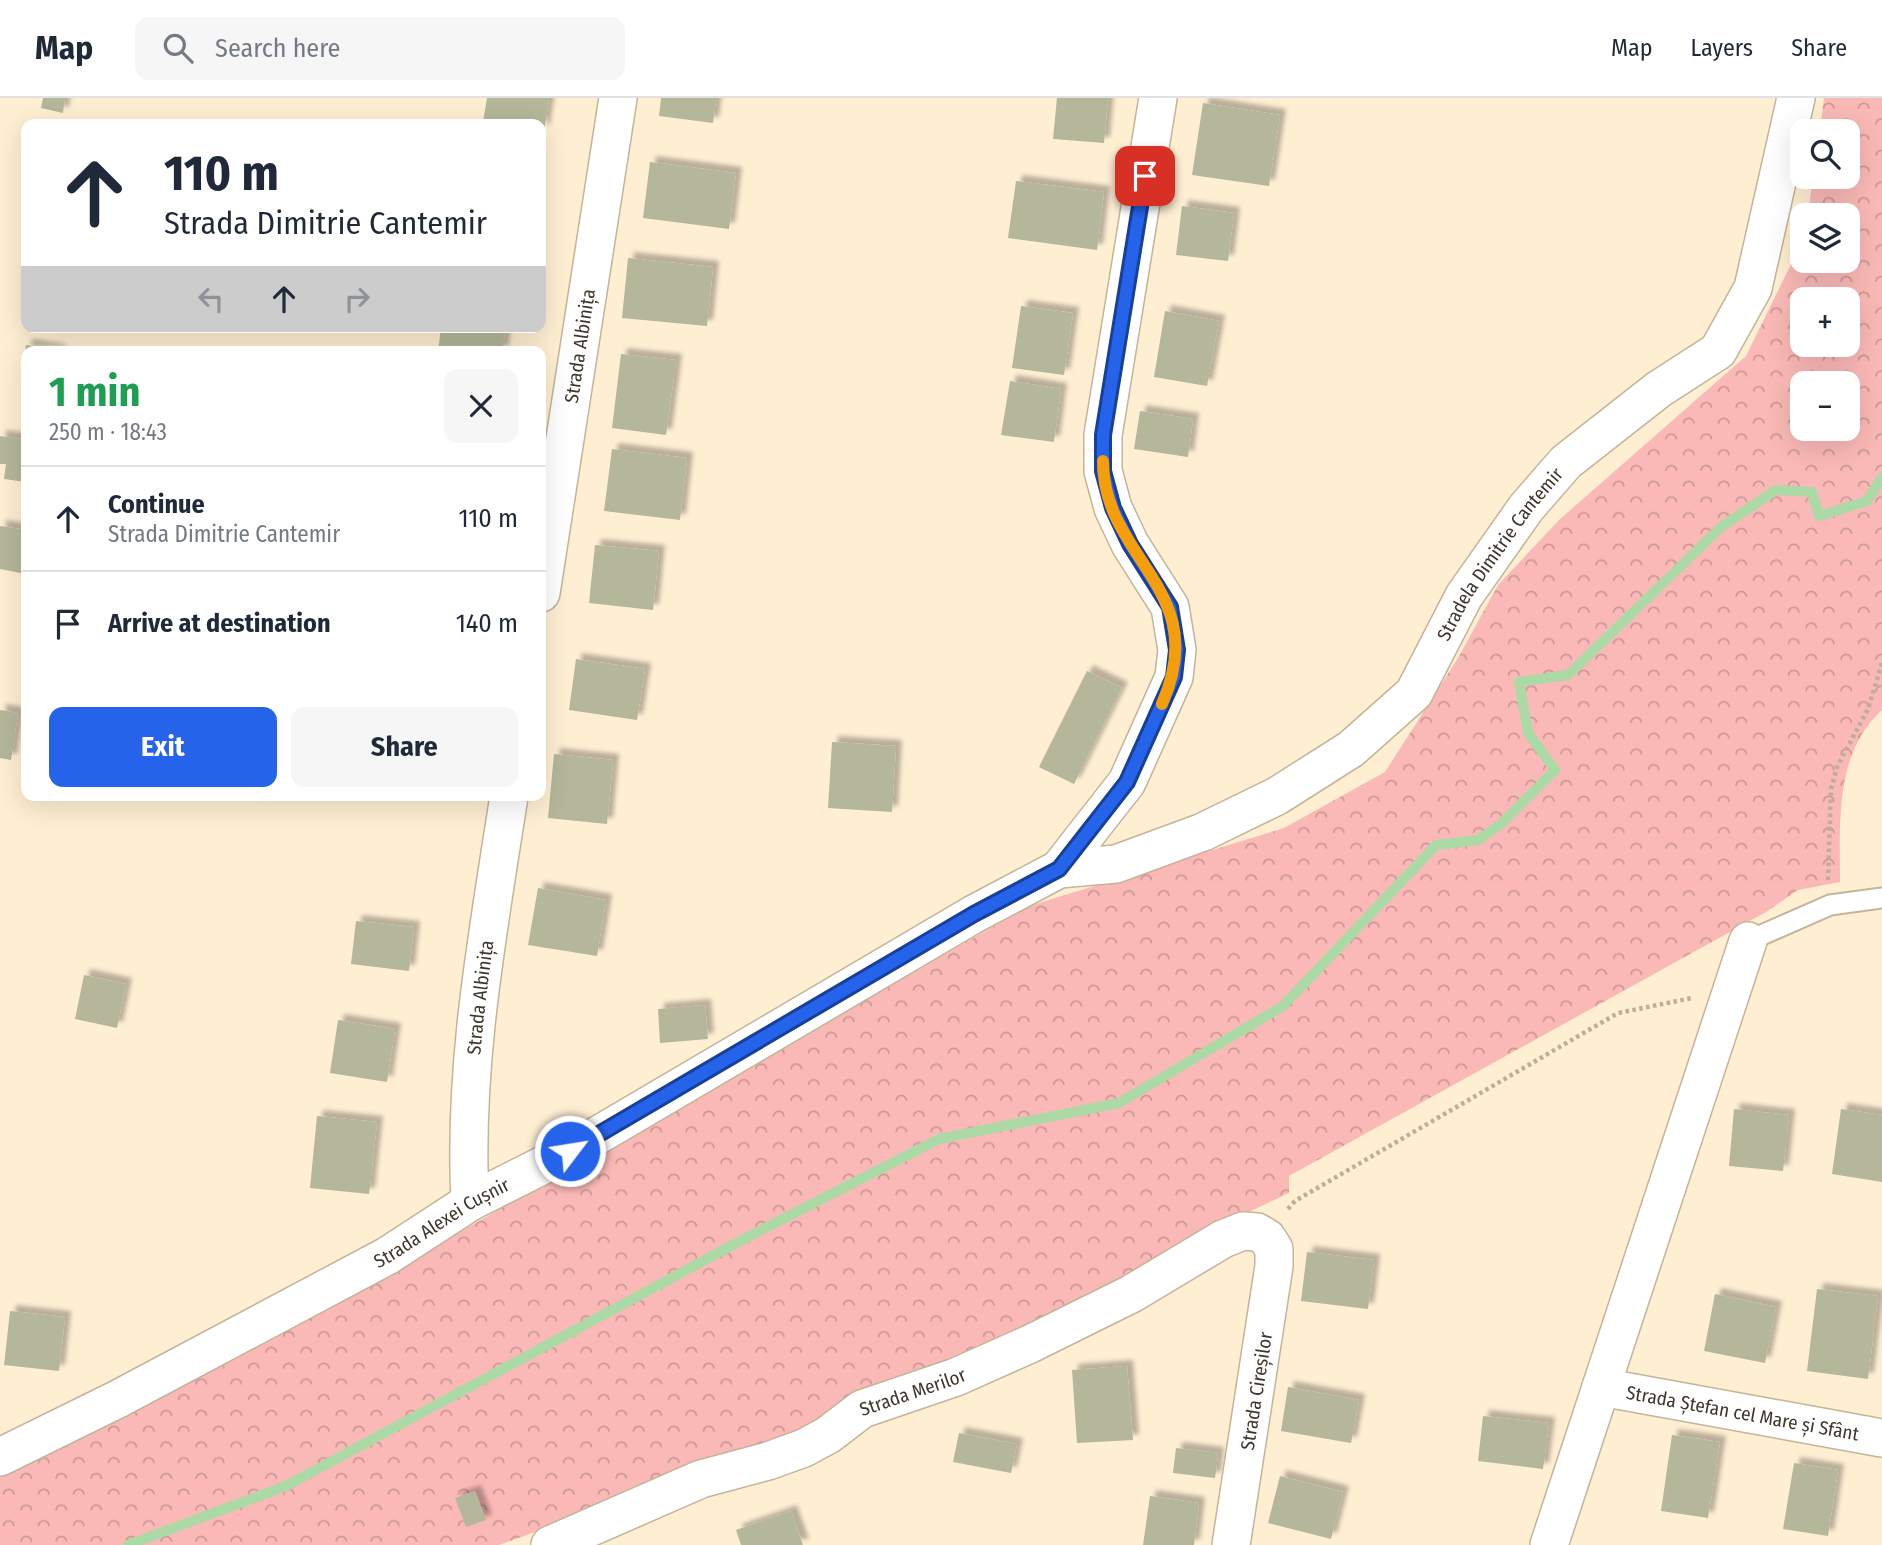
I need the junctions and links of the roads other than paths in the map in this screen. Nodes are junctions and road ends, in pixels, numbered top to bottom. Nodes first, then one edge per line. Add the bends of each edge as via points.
1 (618, 98) edge
2 (1158, 98) edge
3 (1796, 98) edge
4 (546, 561) edge
5 (508, 801) edge
6 (1059, 869) junction
7 (1882, 898) edge
8 (1748, 941) joint
9 (470, 1202) junction
10 (1267, 1238) joint
11 (1601, 1387) junction
12 (1882, 1438) edge
13 (0, 1457) edge
14 (550, 1545) edge
15 (1231, 1545) edge
16 (1549, 1545) edge

1 - 4 street, Strada Albinița
2 - 6 street via 1103,435 1103,471 1130,544 1170,607 1177,650 1174,677 1127,782
3 - 6 street, Stradela Dimitrie Cantemir via 1753,288 1718,351 1659,389 1566,462 1526,508 1464,596 1414,693 1352,749 1277,796 1203,832 1116,864
5 - 9 street, Strada Albinița via 471,1051 466,1138
6 - 9 street, Strada Alexei Cușnir via 570,1151
7 - 8 lane via 1830,905
8 - 11 street
9 - 13 street, Strada Alexei Cușnir via 387,1256
10 - 14 street, Strada Merilor via 1243,1231 1223,1239 1131,1294 956,1377 862,1409 804,1448 701,1479
10 - 15 street, Strada Cireșilor via 1274,1249 1274,1266
11 - 12 street, Strada Ștefan cel Mare și Sfânt
11 - 16 street

